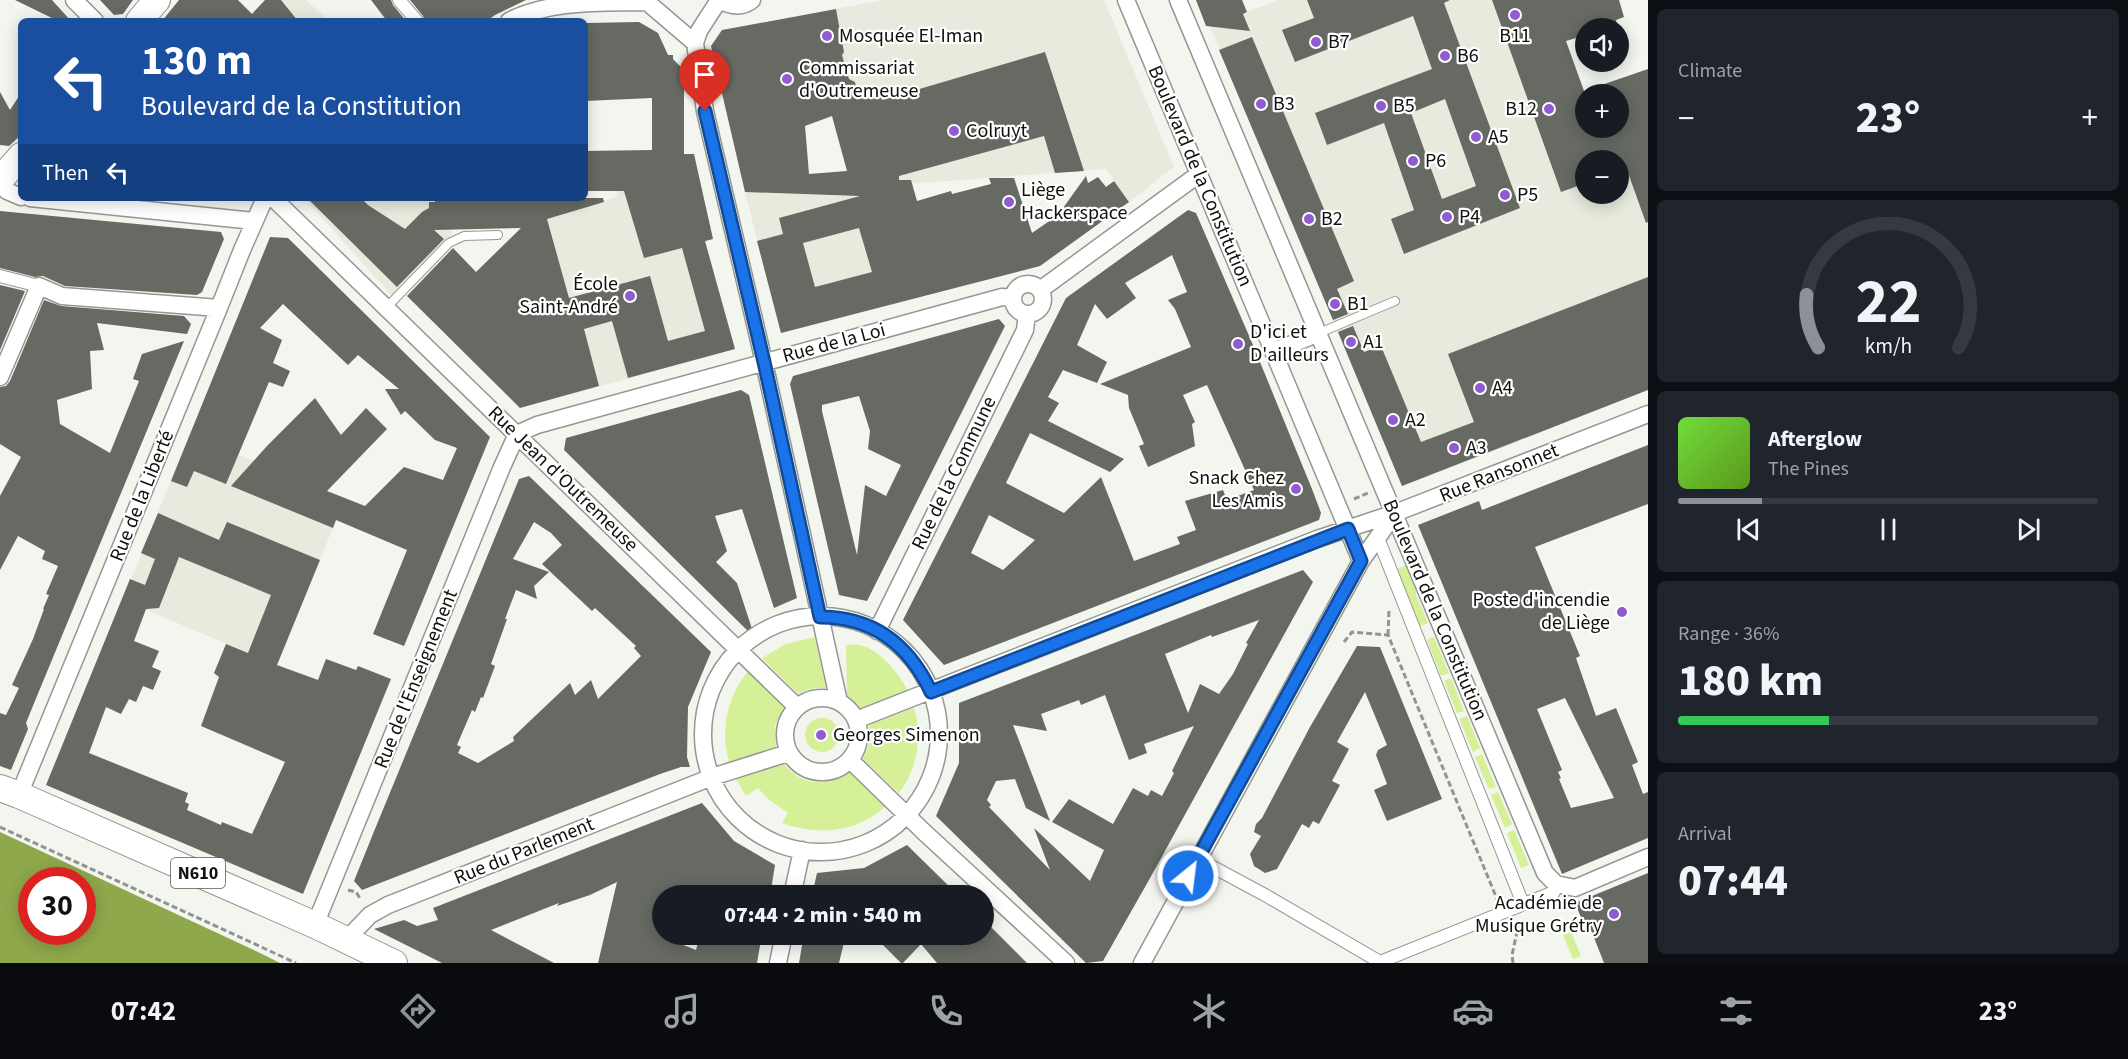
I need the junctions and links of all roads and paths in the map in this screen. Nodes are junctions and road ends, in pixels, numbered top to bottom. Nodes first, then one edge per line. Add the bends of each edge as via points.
1 (74, 0) edge
2 (157, 0) edge
3 (399, 0) edge
4 (719, 0) edge
5 (752, 0) edge
6 (1126, 0) edge
7 (1178, 0) edge
8 (653, 1) edge
9 (550, 2) edge
10 (92, 18) edge
11 (142, 18) edge
12 (414, 18) edge
13 (513, 18) edge
14 (695, 43) junction
15 (18, 160) edge
16 (1199, 174) junction
17 (0, 181) edge
18 (18, 197) edge
19 (59, 201) edge
20 (264, 201) edge
21 (276, 201) edge
22 (254, 221) junction
23 (498, 235) dead end
24 (0, 276) edge
25 (39, 286) junction
26 (1040, 290) junction
27 (1013, 297) junction
28 (1395, 302) dead end
29 (386, 308) junction
30 (219, 309) junction
31 (1027, 314) junction
32 (1319, 333) junction
33 (1275, 351) junction
34 (764, 362) junction
35 (0, 377) edge
36 (1648, 414) edge
37 (517, 434) junction
38 (1383, 486) junction
39 (1339, 505) junction
40 (1395, 513) junction
41 (1348, 529) junction
42 (1378, 538) junction
43 (1361, 561) junction
44 (820, 617) junction
45 (877, 631) junction
46 (1344, 642) dead end
47 (740, 650) junction
48 (931, 692) junction
49 (839, 702) junction
50 (797, 707) junction
51 (856, 720) junction
52 (788, 753) junction
53 (850, 759) junction
54 (712, 777) junction
55 (10, 791) edge
56 (907, 815) junction
57 (0, 827) edge
58 (802, 850) junction
59 (1648, 857) edge
60 (1198, 859) junction
61 (1556, 884) junction
62 (794, 885) edge
63 (332, 887) junction
64 (1523, 904) junction
65 (1502, 912) junction
66 (370, 915) junction
67 (315, 925) junction
68 (346, 940) junction
69 (782, 945) edge
70 (1379, 962) edge
71 (296, 963) edge
72 (394, 963) edge
73 (778, 963) edge
74 (1066, 963) edge
75 (1142, 963) edge
76 (1513, 963) edge

1 - 10 street
2 - 11 main road
3 - 12 street
4 - 5 street via 739,6
4 - 14 street
6 - 16 street, Boulevard de la Constitution
7 - 32 street, Boulevard de la Constitution
8 - 9 street
8 - 14 street
9 - 13 street
14 - 34 street via 705,111
15 - 17 main road
16 - 26 street, Rue de la Loi
16 - 33 street, Boulevard de la Constitution
17 - 18 street
19 - 22 street
20 - 22 street, Rue de la Liberté
21 - 29 street, Rue Jean d'Outremeuse
22 - 30 street, Rue de la Liberté
23 - 29 lane via 464,236 449,243
24 - 25 street
25 - 30 street via 62,296
25 - 35 street
26 - 27 street, Rue de la Loi via 1023,285
26 - 31 street via 1041,307
27 - 31 street via 1016,308
27 - 34 street, Rue de la Loi
28 - 32 lane
29 - 37 street, Rue Jean d'Outremeuse
30 - 55 street, Rue de la Liberté
31 - 45 street, Rue de la Commune via 1025,330
32 - 33 street
32 - 38 street, Boulevard de la Constitution
33 - 39 street, Boulevard de la Constitution
34 - 37 street, Rue de la Loi via 537,425
34 - 44 street
36 - 40 street, Rue Ransonnet
37 - 47 street, Rue Jean d'Outremeuse
37 - 63 street, Rue de l'Enseignement
38 - 39 path
38 - 40 street, Boulevard de la Constitution
39 - 41 street, Boulevard de la Constitution
40 - 41 street, Rue Ransonnet
40 - 42 street
40 - 61 street, Boulevard de la Constitution via 1545,873
41 - 43 street, Boulevard de la Constitution
41 - 48 street, Rue Ransonnet
42 - 43 street
42 - 64 street, Boulevard de la Constitution
43 - 60 street
44 - 45 street via 851,620
44 - 47 street via 779,624
44 - 49 street
45 - 48 street via 900,646
46 - 65 path via 1352,632 1388,635
47 - 50 street, Rue Jean d'Outremeuse
47 - 54 street via 714,687 704,722
48 - 51 street, Rue Ransonnet
48 - 56 street via 939,728 938,757 923,796
49 - 50 street via 819,697
49 - 51 street
50 - 52 street via 785,728
51 - 53 street via 859,742
52 - 53 street via 807,770 820,773 833,771
52 - 54 street, Rue du Parlement
53 - 56 street
54 - 58 street via 720,794 743,822 774,842
54 - 66 street, Rue du Parlement
55 - 67 main road, N610
56 - 58 street via 881,836 846,850
56 - 74 street
57 - 71 path
58 - 62 street
59 - 61 street via 1575,888
60 - 70 street
60 - 75 street
61 - 64 street via 1554,892
63 - 66 path via 356,892
63 - 67 street, Rue de l'Enseignement
64 - 65 street
64 - 76 path
65 - 70 street
66 - 68 street, Rue du Parlement
67 - 68 main road, N610
68 - 72 main road, N610
69 - 73 street

